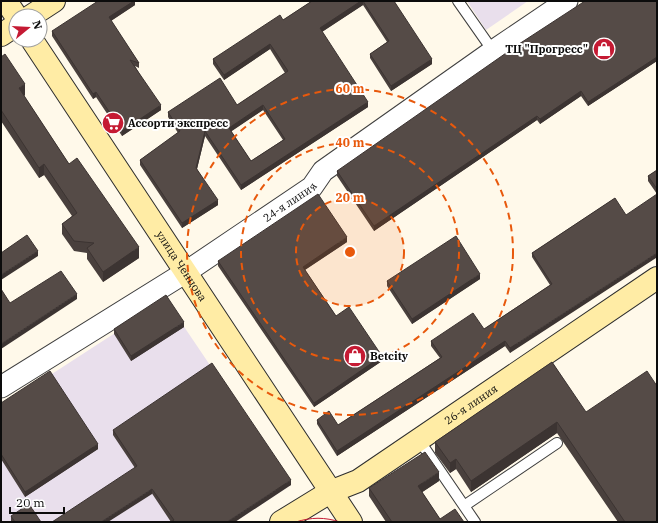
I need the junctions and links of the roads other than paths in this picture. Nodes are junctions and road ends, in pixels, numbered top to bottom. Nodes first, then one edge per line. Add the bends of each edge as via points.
1 (54, 1) edge
2 (458, 1) edge
3 (567, 1) edge
4 (43, 8) edge
5 (37, 48) edge
6 (492, 51) junction
7 (186, 272) junction
8 (657, 278) edge
9 (1, 387) edge
10 (419, 440) junction
11 (557, 443) dead end
12 (330, 492) junction
13 (464, 506) junction
14 (281, 522) edge
15 (351, 522) edge
16 (475, 522) edge

1 - 4 street
2 - 6 lane
3 - 6 street, 24-я линия
5 - 7 street, улица Ченцова
6 - 7 street, 24-я линия via 323,171 312,187
7 - 9 street, 24-я линия
7 - 12 street, улица Ченцова
8 - 10 street, 26-я линия
10 - 12 street, 26-я линия via 358,481
10 - 13 lane
11 - 13 lane
12 - 14 street, 26-я линия
12 - 15 street, улица Ченцова
13 - 16 lane

